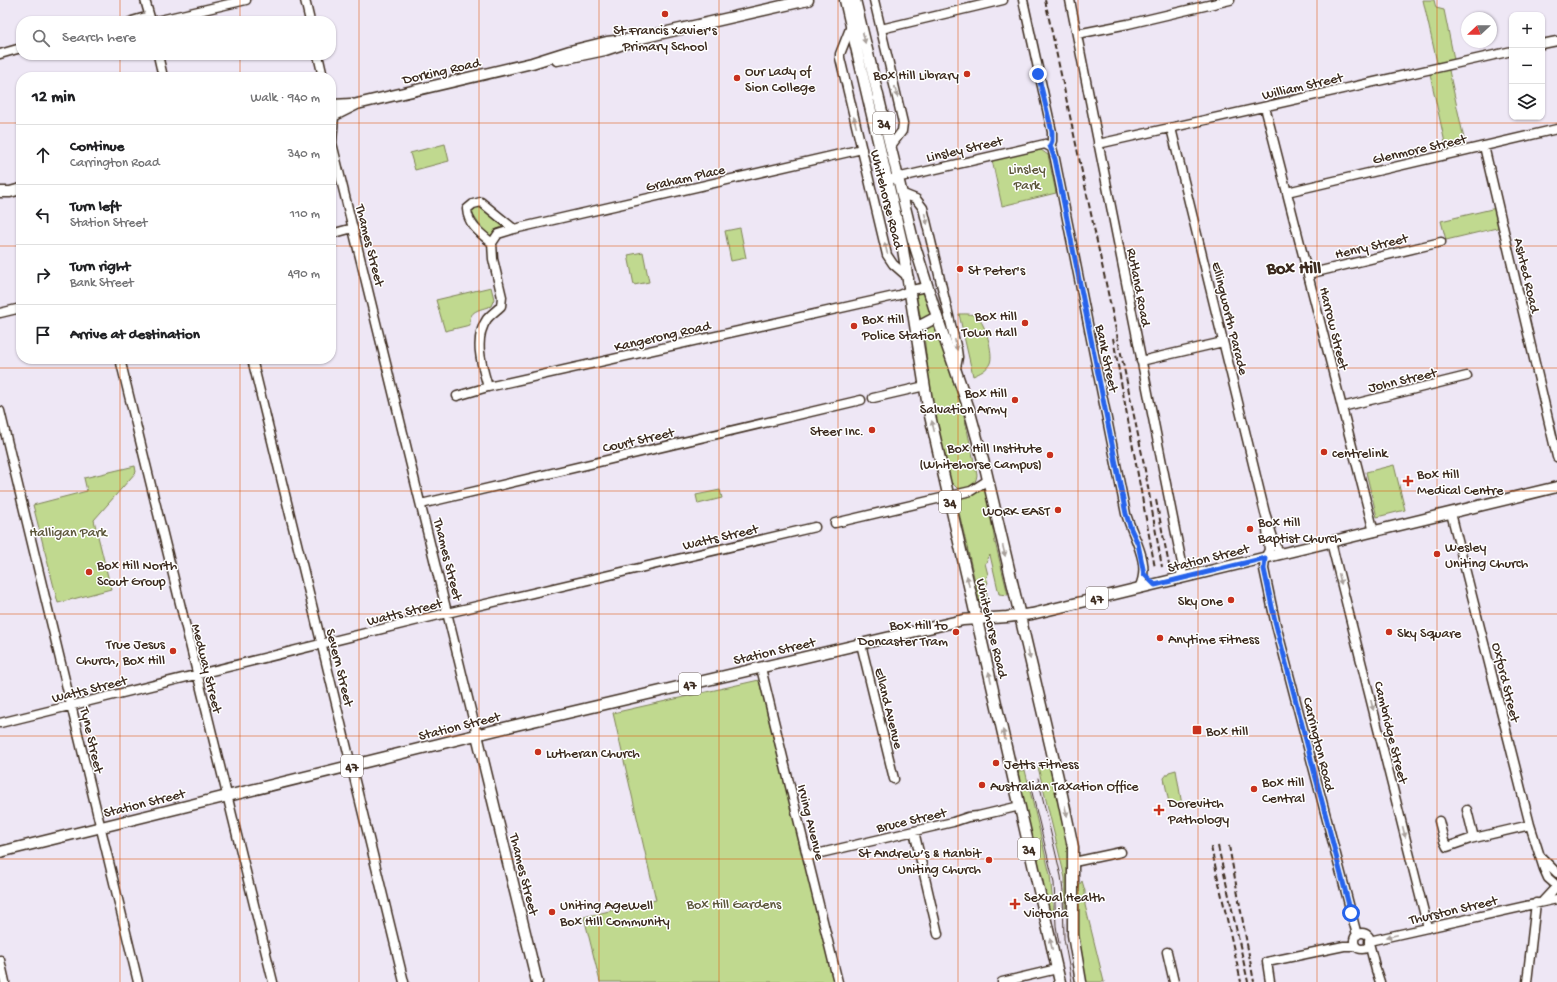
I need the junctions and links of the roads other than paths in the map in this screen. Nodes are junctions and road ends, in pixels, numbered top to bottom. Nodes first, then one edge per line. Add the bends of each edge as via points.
1 (145, 0) edge
2 (246, 0) edge
3 (305, 0) edge
4 (808, 0) edge
5 (845, 0) edge
6 (855, 0) edge
7 (874, 0) edge
8 (1003, 0) edge
9 (1023, 0) edge
10 (1070, 0) edge
11 (1230, 0) edge
12 (990, 1) edge
13 (151, 16) edge
14 (167, 16) edge
15 (309, 16) edge
16 (851, 26) junction
17 (881, 29) junction
18 (1077, 34) junction
19 (1557, 41) edge
20 (1545, 43) edge
21 (16, 49) edge
22 (1509, 52) edge
23 (0, 54) edge
24 (159, 60) edge
25 (319, 60) edge
26 (162, 72) edge
27 (322, 72) edge
28 (1265, 107) junction
29 (336, 108) edge
30 (1171, 128) junction
31 (1557, 129) edge
32 (1098, 144) junction
33 (1048, 145) junction
34 (1484, 146) junction
35 (890, 147) junction
36 (862, 149) junction
37 (336, 158) edge
38 (893, 179) junction
39 (16, 185) edge
40 (0, 186) edge
41 (16, 190) edge
42 (0, 192) edge
43 (1287, 192) junction
44 (901, 193) junction
45 (353, 228) junction
46 (514, 229) junction
47 (336, 233) edge
48 (1441, 242) dead end
49 (492, 243) junction
50 (1308, 274) junction
51 (909, 278) junction
52 (927, 287) junction
53 (911, 290) junction
54 (16, 309) edge
55 (0, 313) edge
56 (949, 313) junction
57 (937, 317) junction
58 (916, 328) junction
59 (1223, 342) junction
60 (1141, 361) junction
61 (121, 364) edge
62 (253, 364) edge
63 (956, 368) junction
64 (1467, 376) dead end
65 (924, 386) junction
66 (488, 387) junction
67 (457, 396) dead end
68 (873, 398) dead end
69 (861, 400) dead end
70 (1342, 406) junction
71 (0, 411) edge
72 (1557, 457) edge
73 (988, 480) junction
74 (1557, 487) edge
75 (949, 496) junction
76 (421, 504) junction
77 (1265, 513) junction
78 (1451, 513) junction
79 (835, 523) dead end
80 (815, 527) dead end
81 (1374, 532) junction
82 (1331, 542) junction
83 (1282, 554) junction
84 (1265, 558) junction
85 (1144, 574) junction
86 (1180, 578) junction
87 (1155, 585) junction
88 (1139, 588) junction
89 (448, 613) junction
90 (1020, 616) junction
91 (976, 619) junction
92 (323, 644) junction
93 (862, 644) junction
94 (761, 668) junction
95 (197, 675) junction
96 (71, 706) junction
97 (0, 723) edge
98 (477, 735) junction
99 (352, 766) junction
100 (894, 779) dead end
101 (226, 796) junction
102 (1020, 806) junction
103 (1467, 810) dead end
104 (1439, 821) dead end
105 (1530, 825) junction
106 (100, 827) junction
107 (914, 831) junction
108 (1474, 838) junction
109 (0, 852) edge
110 (1121, 852) dead end
111 (808, 856) junction
112 (1540, 856) junction
113 (1074, 862) junction
114 (1557, 873) edge
115 (1557, 885) edge
116 (1557, 899) edge
117 (1539, 903) junction
118 (1428, 928) junction
119 (938, 934) dead end
120 (1369, 942) junction
121 (1357, 943) junction
122 (1167, 952) dead end
123 (0, 960) edge
124 (1057, 969) junction
125 (1376, 970) junction
126 (5, 982) edge
127 (138, 982) edge
128 (273, 982) edge
129 (404, 982) edge
130 (537, 982) edge
131 (838, 982) edge
132 (1002, 982) edge
133 (1060, 982) edge
134 (1081, 982) edge
135 (1174, 982) edge
136 (1270, 982) edge
137 (1380, 982) edge
138 (1527, 982) edge

1 - 13 street
2 - 14 street
3 - 15 street
4 - 29 main road, Dorking Road via 641,38 607,42 580,52
5 - 16 main road, Whitehorse Road / 34
6 -> 35 main road, Whitehorse Road / 34
7 - 17 street, Whitehorse Road
8 - 12 street
9 - 33 street, Bank Street via 1052,136
10 - 18 street, Rutland Road
11 - 18 street
12 - 17 street
36 -> 16 street, Whitehorse Road via 840,54
16 - 38 main road, Whitehorse Road / 34
17 -> 35 street, Whitehorse Road via 904,123 902,131
18 - 32 street, Rutland Road
19 - 20 street
21 - 23 street
22 - 28 street, William Street
24 - 26 street
25 - 27 street
28 - 30 street, William Street
28 - 43 street, Harrow Street
30 - 32 street, William Street
30 - 59 street, Ellingworth Parade
31 - 34 street, Glenmore Street
32 - 60 street, Rutland Road
33 - 38 street, Linsley Street
33 - 85 street, Bank Street via 1055,159 1126,514 1138,544
34 - 43 street, Glenmore Street
34 - 72 street, Ashted Road
35 - 38 main road, Whitehorse Road / 34
36 - 46 street, Graham Place
51 -> 36 street, Whitehorse Road via 887,255
37 - 45 street, Thames Street
38 - 44 main road, Whitehorse Road / 34
38 - 51 main road, Whitehorse Road / 34
39 - 40 main road
41 - 42 main road
43 - 50 street, Harrow Street
44 - 52 main road, Whitehorse Road / 34
44 -> 56 street, Whitehorse Road via 916,199 923,208
45 - 47 street
45 - 76 street, Thames Street
46 - 49 street, Graham Place via 498,234
46 - 49 street via 482,202 473,204 467,209 468,218 477,231
48 - 50 street, Henry Street
49 - 66 street via 502,297 501,306 485,321 481,335 479,353
50 - 70 street, Harrow Street
51 - 53 main road, Whitehorse Road / 34
52 - 53 street, Kangerong Road
52 - 57 main road, Whitehorse Road / 34
53 - 58 main road, Whitehorse Road / 34
53 - 66 street, Kangerong Road via 899,295
54 - 55 street
56 - 57 street
56 -> 63 street, Whitehorse Road via 958,357
57 - 58 main road
57 - 63 main road, Whitehorse Road / 34
58 - 65 main road, Whitehorse Road / 34
59 - 60 street
59 - 77 street, Ellingworth Parade
60 - 86 street, Rutland Road via 1183,568
61 - 95 street, Medway Street
62 - 92 street, Severn Street
63 - 73 main road, Whitehorse Road / 34
64 - 70 street, John Street
65 - 68 street
75 -> 65 main road, Whitehorse Road / 34
66 - 67 street, Kangerong Road
69 - 76 street, Court Street
70 - 81 street, Harrow Street
71 - 96 street, Tyne Street
73 - 75 street via 971,491
73 -> 90 main road, Whitehorse Road / 34
74 - 78 main road, Station Street / 47
75 - 79 street
91 -> 75 main road, Whitehorse Road / 34
76 - 89 street, Thames Street
77 - 83 street, Ellingworth Parade via 1276,547
77 - 84 street, Ellingworth Parade via 1269,550
78 - 81 main road, Station Street / 47
78 - 105 street, Oxford Street
80 - 89 street, Watts Street
81 - 82 main road, Station Street / 47
82 - 83 main road, Station Street / 47
82 -> 118 street, Cambridge Street
83 - 84 main road, Station Street / 47
84 - 86 main road, Station Street / 47
84 - 121 street, Carrington Road via 1264,569 1275,621
85 - 87 street
85 - 88 street
86 - 87 main road, Station Street / 47
87 - 88 main road, Station Street / 47
88 - 90 main road, Station Street / 47
89 - 92 street, Watts Street
89 - 98 street, Thames Street
90 - 91 main road, Station Street / 47
90 -> 113 main road, Whitehorse Road / 34 via 1071,832
91 - 93 main road, Station Street / 47
102 -> 91 main road, Whitehorse Road / 34
92 - 95 street, Watts Street
92 - 99 street, Severn Street
93 - 94 main road, Station Street / 47
93 - 100 street, Elland Avenue
94 - 98 main road, Station Street / 47
94 - 111 street, Irving Avenue
95 - 96 street, Watts Street
95 - 101 street, Medway Street
96 - 97 street, Watts Street
96 - 106 street, Tyne Street
98 - 99 main road, Station Street / 47
98 - 130 main road, Thames Street
99 - 101 main road, Station Street / 47
99 - 129 street, Severn Street
101 - 106 main road, Station Street / 47
101 - 128 street, Medway Street
102 - 107 street, Bruce Street
124 -> 102 main road, Whitehorse Road / 34
103 - 108 street
104 - 108 street via 1447,846
105 - 108 street
105 - 112 street, Oxford Street
106 - 109 main road, Station Street / 47
106 - 127 street, Tyne Street
107 - 111 street, Bruce Street
107 - 119 street
110 - 113 street
111 - 131 street, Irving Avenue
112 - 114 street, Oxford Street
112 - 115 street, Oxford Street via 1548,878
113 - 134 main road, Whitehorse Road / 34 via 1073,935
115 - 117 street
116 - 117 street, Thurston Street
117 - 118 street, Thurston Street
117 - 138 street
118 -> 120 street, Thurston Street
120 - 121 street via 1365,948
120 - 121 street via 1362,933
120 - 125 street, Carrington Road
121 - 125 street, Carrington Road
121 - 136 street via 1267,962
122 - 135 street
123 - 126 street
124 - 132 street
124 - 133 main road, Whitehorse Road / 34
125 - 137 street, Carrington Road

